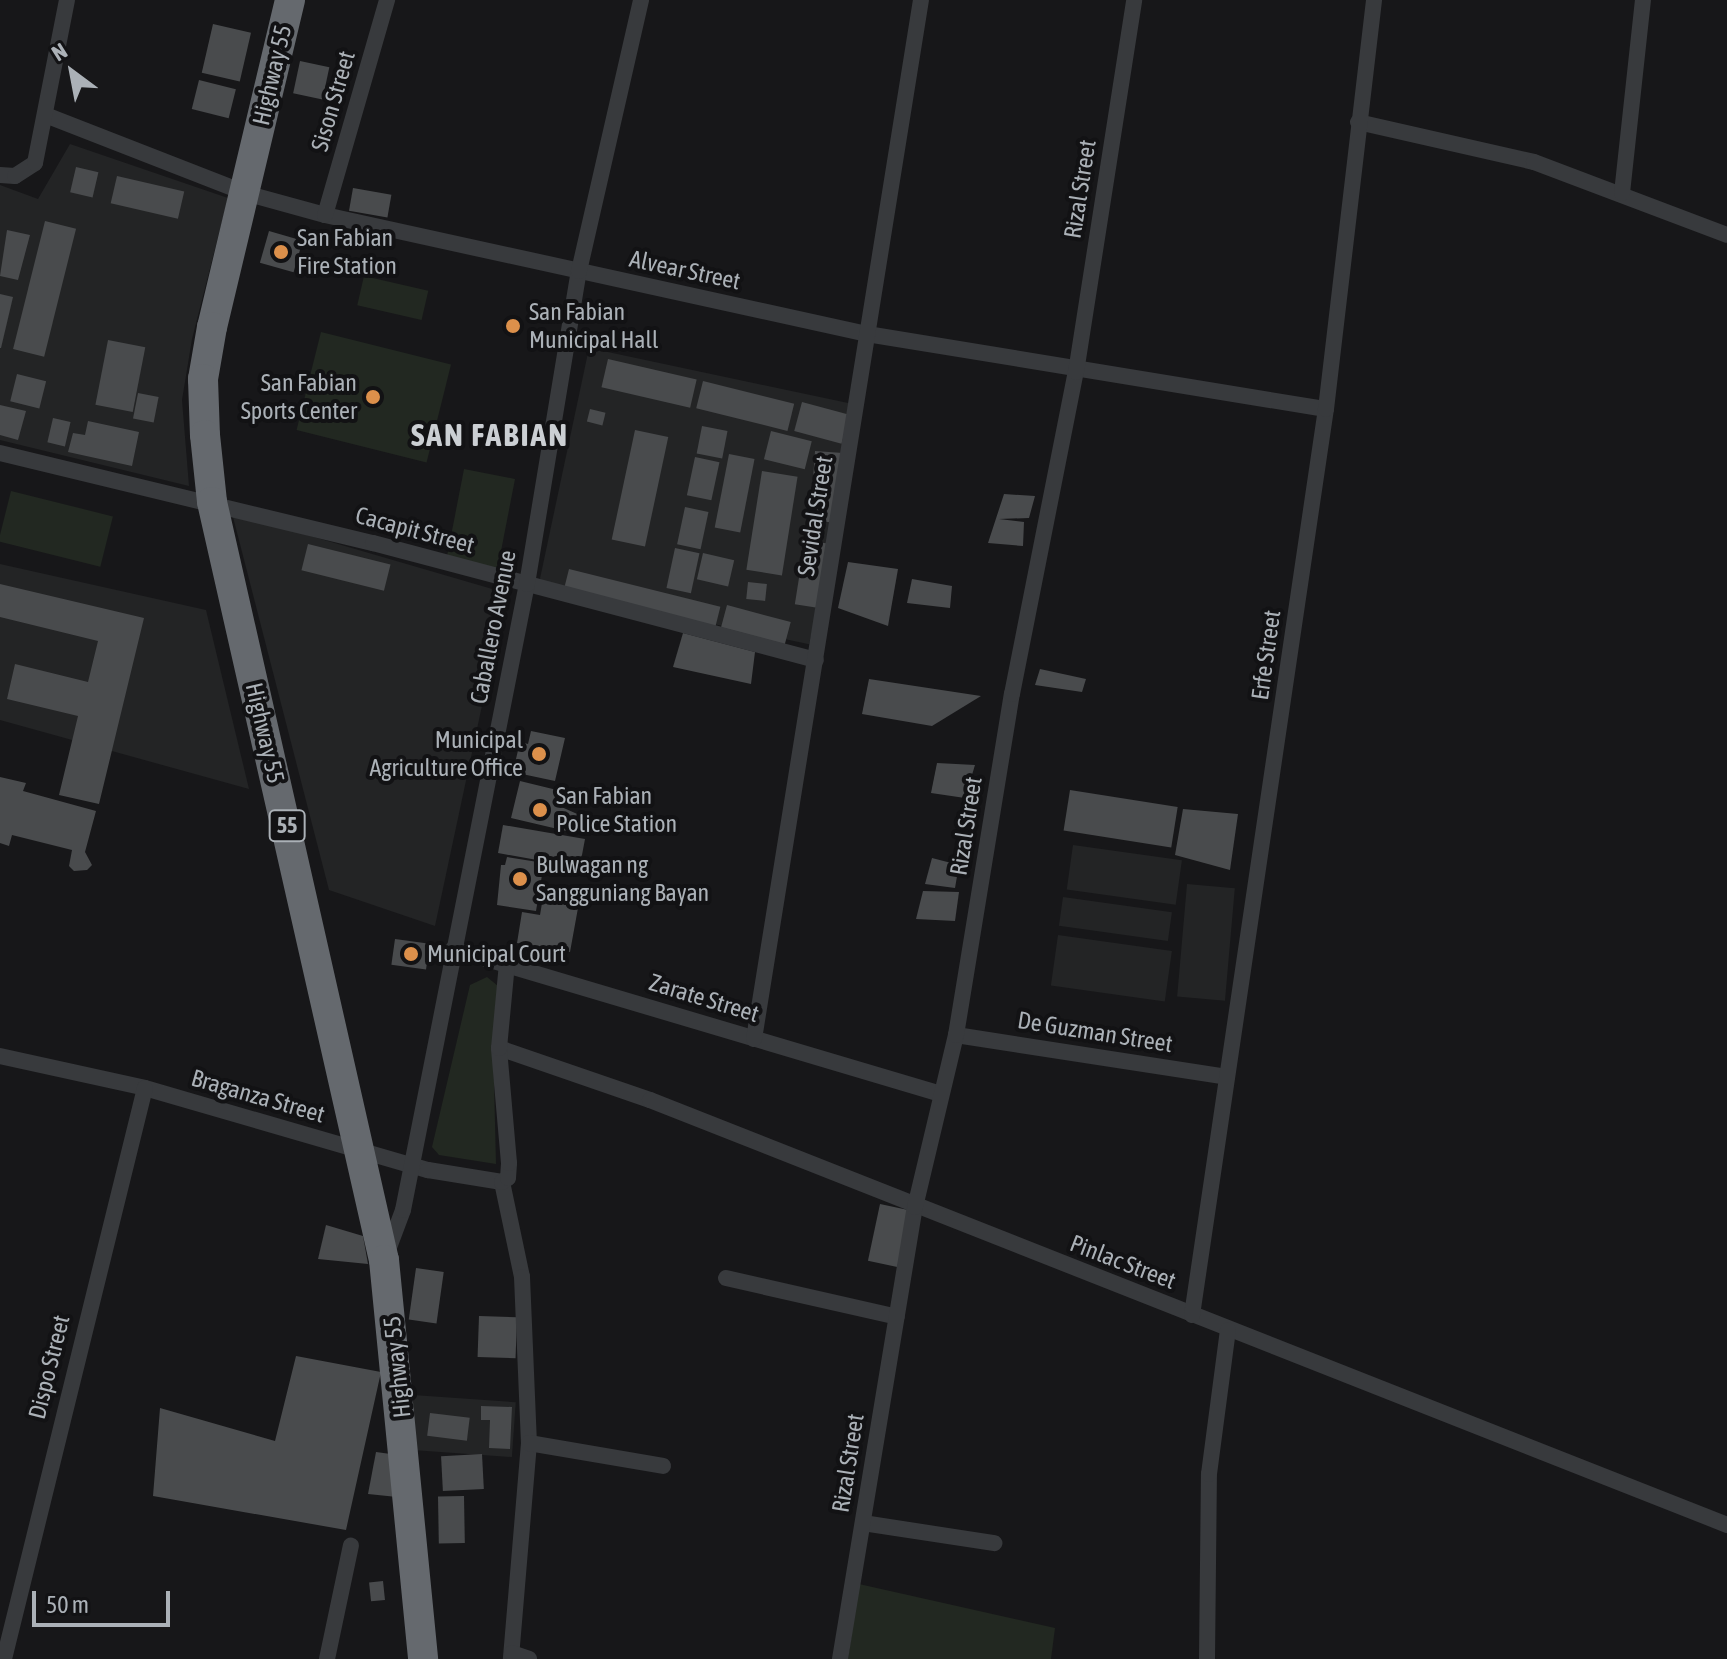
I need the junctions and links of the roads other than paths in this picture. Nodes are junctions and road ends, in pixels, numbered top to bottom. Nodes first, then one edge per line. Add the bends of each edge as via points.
1 (67, 0) edge
2 (290, 0) edge
3 (387, 0) edge
4 (641, 0) edge
5 (921, 0) edge
6 (1134, 0) edge
7 (1374, 0) edge
8 (1643, 0) edge
9 (48, 116) junction
10 (1358, 122) junction
11 (0, 175) edge
12 (245, 193) junction
13 (1622, 193) junction
14 (325, 215) junction
15 (1727, 235) edge
16 (579, 271) junction
17 (867, 334) junction
18 (1076, 372) junction
19 (1326, 409) junction
20 (0, 453) edge
21 (212, 502) junction
22 (527, 584) junction
23 (816, 660) junction
24 (453, 949) junction
25 (507, 964) junction
26 (956, 1035) junction
27 (754, 1039) junction
28 (499, 1048) junction
29 (0, 1056) edge
30 (1227, 1077) junction
31 (145, 1088) junction
32 (941, 1094) junction
33 (360, 1150) junction
34 (409, 1165) junction
35 (502, 1182) junction
36 (915, 1207) junction
37 (384, 1260) junction
38 (726, 1278) dead end
39 (1192, 1315) junction
40 (897, 1317) junction
41 (1228, 1330) junction
42 (529, 1443) junction
43 (663, 1466) dead end
44 (863, 1523) junction
45 (1727, 1525) edge
46 (994, 1543) dead end
47 (351, 1545) dead end
48 (512, 1656) edge
49 (4, 1659) edge
50 (327, 1659) edge
51 (423, 1659) edge
52 (529, 1659) edge
53 (840, 1659) edge
54 (1207, 1659) edge

1 - 9 street
2 - 12 highway, Highway 55 / 55
3 - 14 street, Sison Street
4 - 16 street, Caballero Avenue
5 - 17 street, Sevidal Street
6 - 18 street, Rizal Street
7 - 10 street, Erfe Street
8 - 13 street
9 - 11 street via 35,163 15,176
9 - 12 street, Alvear Street
10 - 13 street via 1534,162
10 - 19 street, Erfe Street
12 - 14 street, Alvear Street
12 - 21 highway, Highway 55 / 55 via 203,379
13 - 15 street
14 - 16 street, Alvear Street
16 - 17 street, Alvear Street
16 - 22 street, Caballero Avenue
17 - 18 street, Alvear Street
17 - 23 street, Sevidal Street
18 - 19 street, Alvear Street
18 - 26 street, Rizal Street via 1012,694
19 - 30 street, Erfe Street
20 - 21 street, Cacapit Street
21 - 22 street, Cacapit Street
21 - 33 highway, Highway 55 / 55
22 - 23 street, Cacapit Street
22 - 24 street, Caballero Avenue
23 - 27 street, Sevidal Street
24 - 25 street, Zarate Street
24 - 34 street, Caballero Avenue
25 - 27 street, Zarate Street
25 - 28 street
26 - 30 street, De Guzman Street
26 - 32 street, Rizal Street
27 - 32 street, Zarate Street
28 - 35 street via 509,1163 508,1178
28 - 36 street, Pinlac Street via 650,1100
29 - 31 street, Braganza Street
30 - 39 street, Erfe Street
31 - 33 street, Braganza Street
31 - 49 street, Dispo Street
32 - 36 street, Rizal Street
33 - 34 street, Braganza Street
33 - 37 highway, Highway 55 / 55
34 - 35 street, Braganza Street
34 - 37 street, Caballero Avenue via 397,1234
35 - 42 street via 522,1277
36 - 39 street, Pinlac Street
36 - 40 street, Rizal Street
37 - 51 highway, Highway 55 / 55
38 - 40 street
39 - 41 street, Pinlac Street
40 - 44 street, Rizal Street
41 - 45 street, Pinlac Street
41 - 54 street via 1209,1474
42 - 43 street
42 - 48 street
44 - 46 street
44 - 53 street, Rizal Street
47 - 50 street
48 - 52 street

